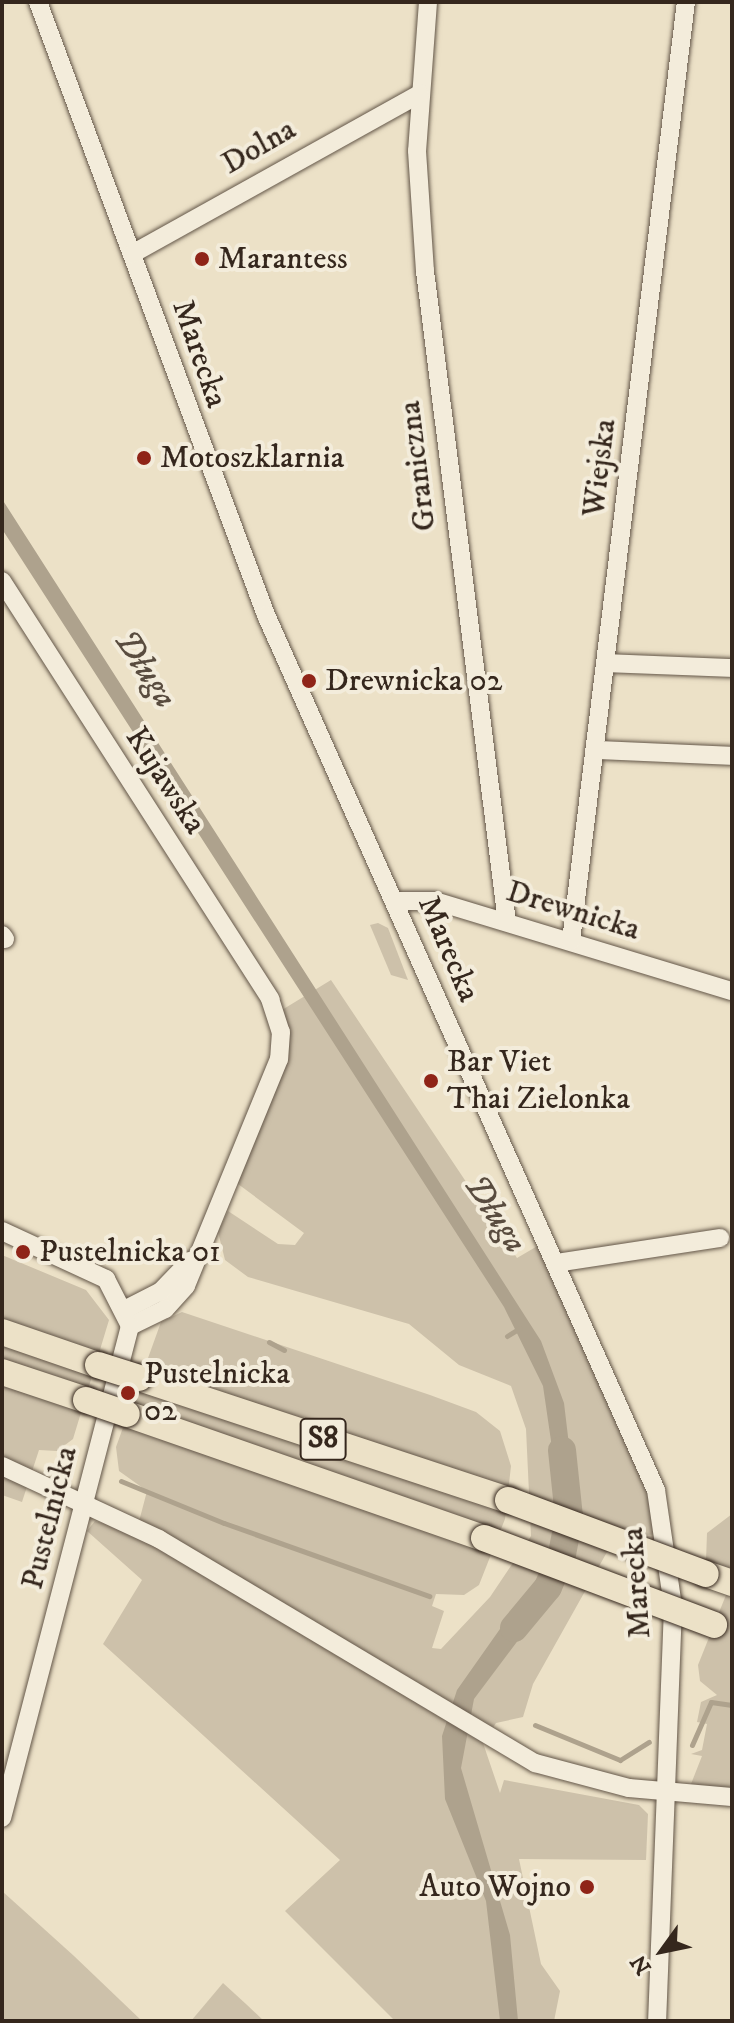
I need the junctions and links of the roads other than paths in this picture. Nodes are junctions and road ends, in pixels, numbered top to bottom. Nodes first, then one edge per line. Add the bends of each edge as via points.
1 (38, 2) edge
2 (428, 2) edge
3 (686, 2) edge
4 (419, 94) junction
5 (132, 254) junction
6 (2, 581) edge
7 (607, 663) junction
8 (732, 668) edge
9 (596, 750) junction
10 (732, 756) edge
11 (395, 901) junction
12 (507, 922) junction
13 (571, 941) junction
14 (732, 991) edge
15 (2, 1231) edge
16 (720, 1238) dead end
17 (556, 1263) junction
18 (128, 1318) junction
19 (2, 1332) edge
20 (2, 1372) edge
21 (2, 1466) edge
22 (85, 1499) junction
23 (732, 1583) edge
24 (723, 1628) edge
25 (666, 1792) junction
26 (732, 1797) edge
27 (2, 1818) edge
28 (657, 2021) edge

1 - 5 street, Marecka
2 - 4 street, Graniczna
3 - 7 street, Wiejska
4 - 5 street, Dolna
4 - 12 street, Graniczna via 425,271
5 - 11 street, Marecka via 261,602
6 - 18 street, Kujawska via 277,1013 279,1059 192,1260
7 - 8 street
7 - 9 street, Wiejska
9 - 10 street
9 - 13 street, Wiejska
11 - 12 street, Drewnicka via 435,901
11 - 17 street, Marecka
12 - 13 street, Drewnicka
13 - 14 street, Drewnicka
15 - 18 street via 95,1271
16 - 17 street
17 - 25 street, Marecka via 644,1459 667,1534 673,1607
18 - 22 street, Pustelnicka
19 - 23 highway, S8, bridge via 508,1500
20 - 24 highway, S8, bridge via 484,1538
21 - 22 street
22 - 25 street via 486,1737 587,1780
22 - 27 street, Pustelnicka
25 - 26 street
25 - 28 street, Marecka

